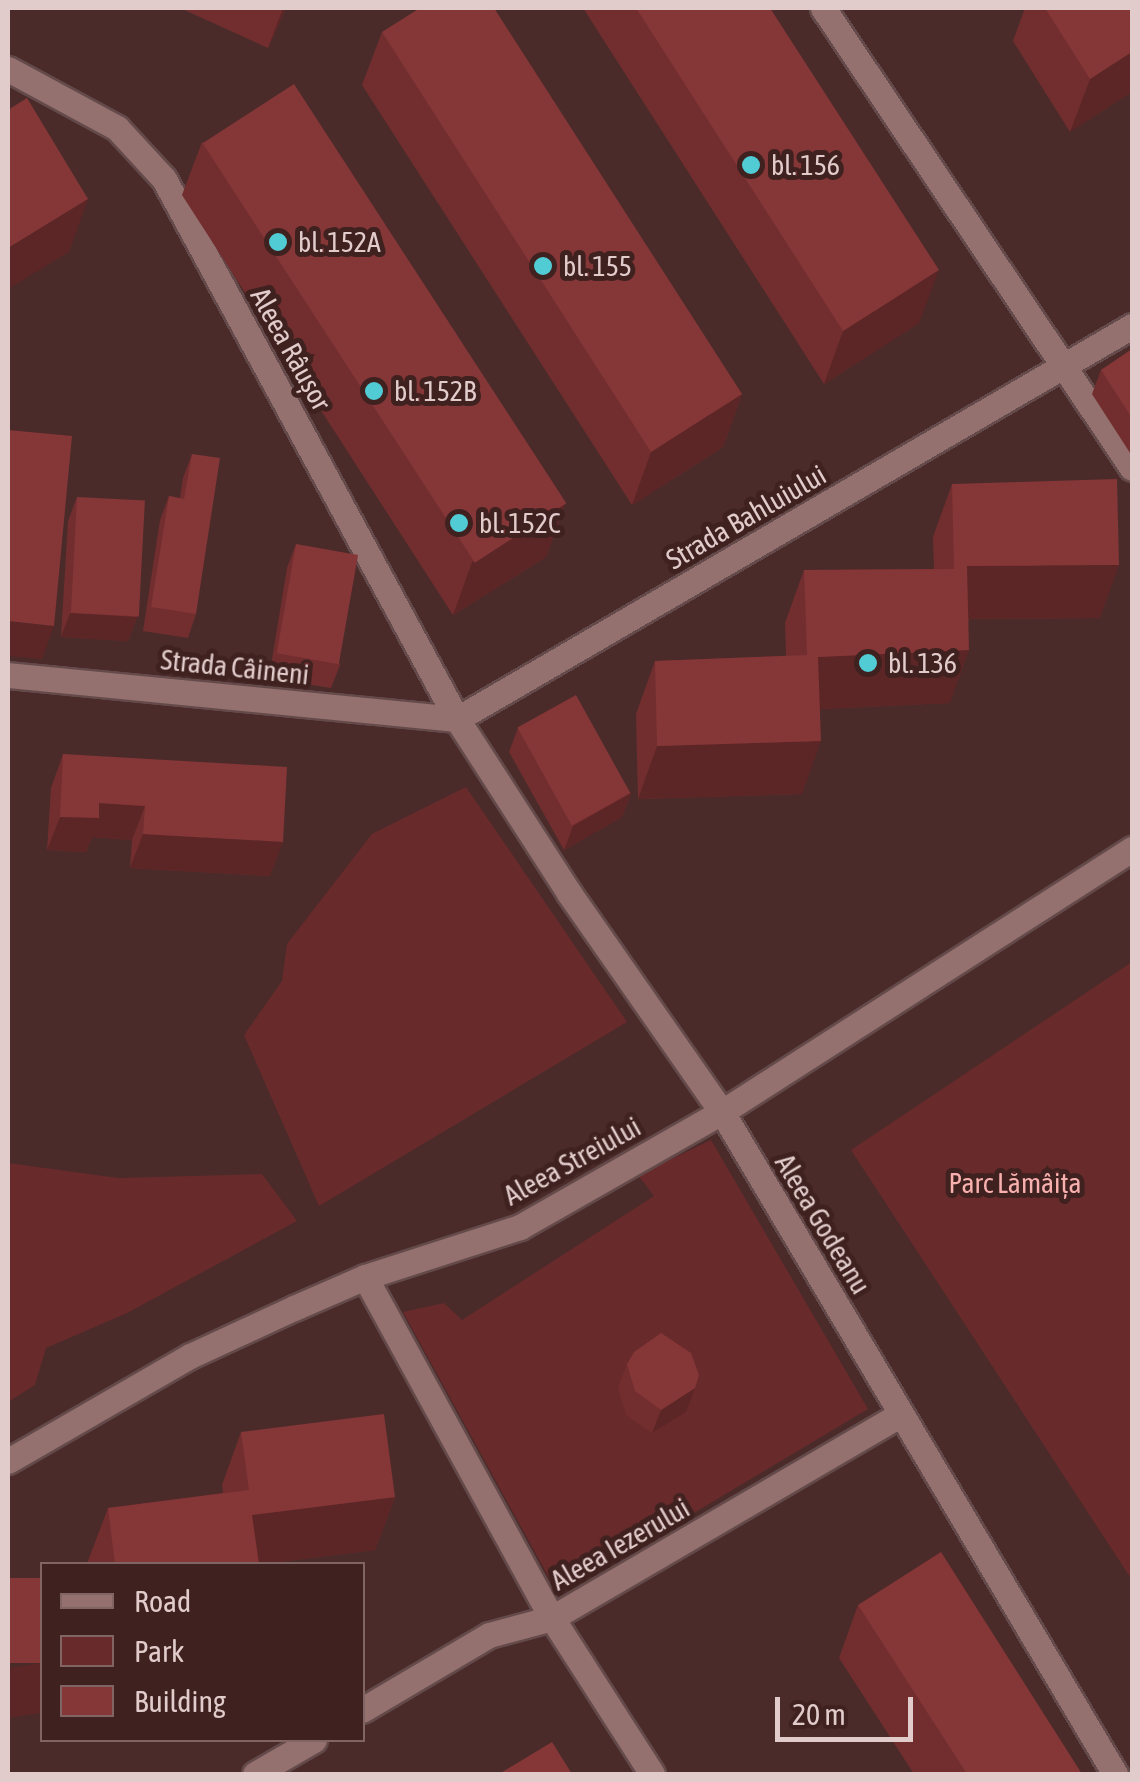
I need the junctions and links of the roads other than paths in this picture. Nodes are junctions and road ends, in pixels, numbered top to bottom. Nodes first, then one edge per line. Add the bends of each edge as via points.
1 (823, 8) edge
2 (8, 70) edge
3 (1132, 326) edge
4 (1066, 367) junction
5 (1132, 468) edge
6 (8, 674) edge
7 (458, 719) junction
8 (1132, 849) edge
9 (722, 1112) junction
10 (365, 1276) junction
11 (901, 1414) junction
12 (8, 1460) edge
13 (552, 1618) junction
14 (365, 1708) edge
15 (311, 1742) edge
16 (255, 1774) edge
17 (652, 1774) edge
18 (1115, 1774) edge

1 - 4 street
2 - 7 street, Aleea Râușor via 117,128 164,179
3 - 4 street, Strada Bahluiului
4 - 5 street
4 - 7 street, Strada Bahluiului
6 - 7 street, Strada Câineni
7 - 9 street, Aleea Godeanu via 568,893
8 - 9 street, Aleea Streiului
9 - 10 street, Aleea Streiului via 520,1226
9 - 11 street, Aleea Godeanu
10 - 12 street, Aleea Streiului via 190,1356
10 - 13 street
11 - 13 street, Aleea Iezerului
11 - 18 street, Aleea Godeanu
13 - 14 street, Aleea Iezerului via 488,1634
13 - 17 street
15 - 16 street

